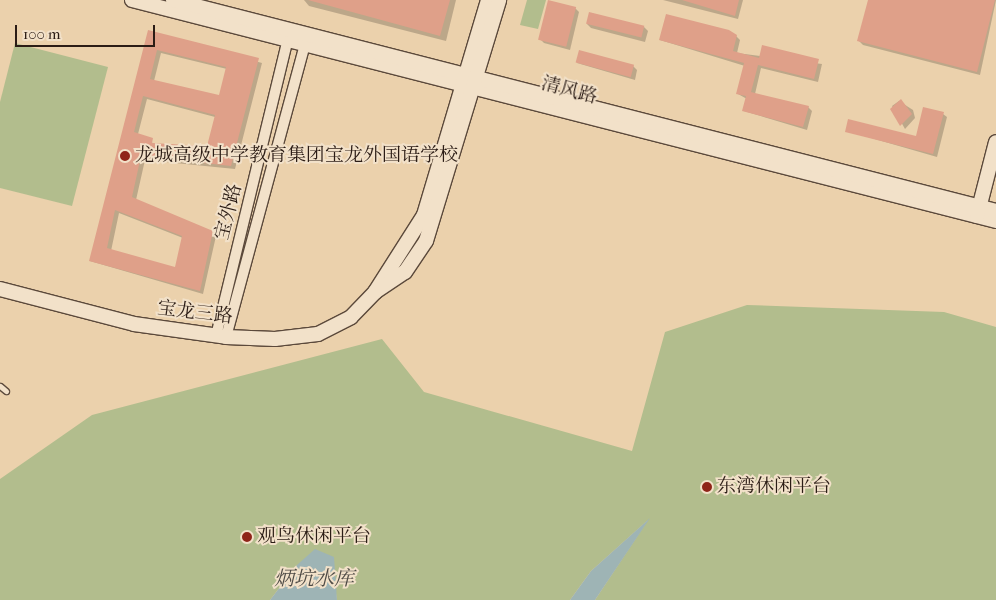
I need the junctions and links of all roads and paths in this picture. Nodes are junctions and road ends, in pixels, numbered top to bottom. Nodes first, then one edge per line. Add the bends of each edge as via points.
1 (132, 0) edge
2 (173, 0) edge
3 (488, 0) edge
4 (499, 0) edge
5 (288, 39) junction
6 (305, 44) junction
7 (472, 80) junction
8 (996, 142) edge
9 (996, 211) edge
10 (978, 212) junction
11 (996, 221) edge
12 (0, 289) edge
13 (221, 336) junction
14 (0, 386) edge
15 (6, 391) dead end

1 - 5 street, 清风路
2 - 7 street, 清风路
3 - 7 street, 宝龙三路
4 - 7 street, 宝龙三路
5 - 6 street, 清风路
5 - 13 street, 宝外路
6 - 7 street, 清风路
6 - 13 street, 宝外路
7 - 10 street, 清风路
7 - 13 street, 宝龙三路 via 424,215 375,292 351,317 318,334 275,339
8 - 10 street
9 - 10 street, 清风路
10 - 11 street, 清风路
12 - 13 street, 宝龙三路 via 134,324
14 - 15 lane

